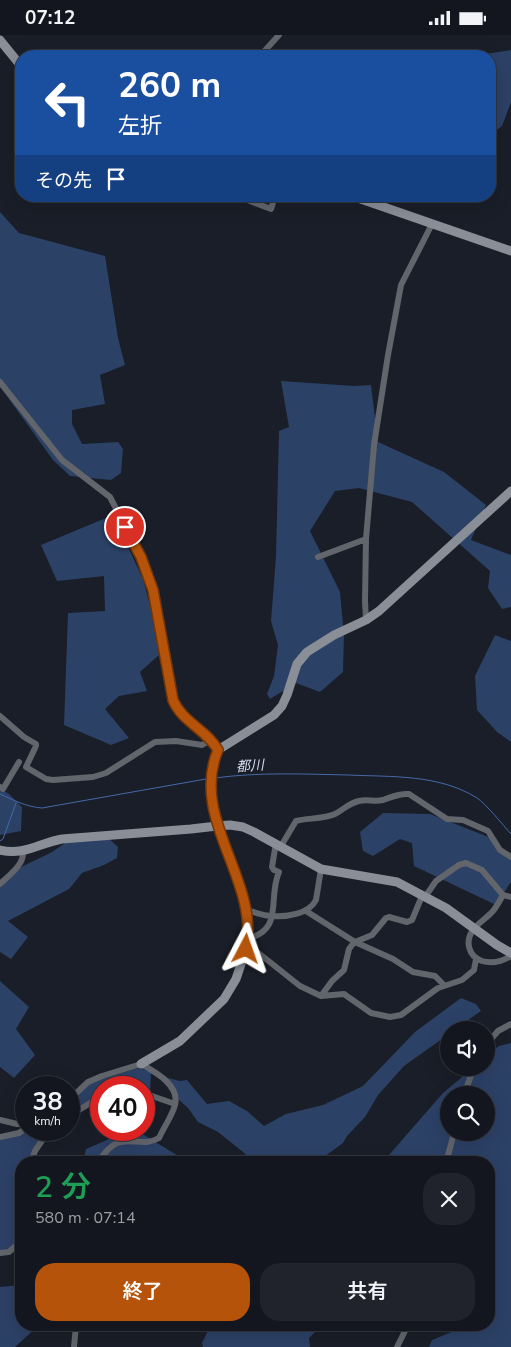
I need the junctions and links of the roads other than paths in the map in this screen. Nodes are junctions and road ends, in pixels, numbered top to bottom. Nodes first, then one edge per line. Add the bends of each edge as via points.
1 (279, 35) edge
2 (0, 41) edge
3 (265, 50) edge
4 (15, 59) edge
5 (252, 202) edge
6 (273, 202) edge
7 (369, 202) edge
8 (432, 224) junction
9 (511, 251) edge
10 (0, 382) edge
11 (511, 491) edge
12 (366, 539) junction
13 (318, 557) dead end
14 (366, 620) junction
15 (0, 716) edge
16 (211, 740) junction
17 (218, 750) junction
18 (18, 762) dead end
19 (0, 787) edge
20 (217, 826) junction
21 (278, 845) junction
22 (0, 850) edge
23 (23, 852) junction
24 (511, 857) edge
25 (322, 869) junction
26 (0, 884) edge
27 (503, 895) junction
28 (424, 897) junction
29 (511, 897) edge
30 (246, 910) junction
31 (306, 911) junction
32 (272, 917) junction
33 (474, 928) junction
34 (247, 942) junction
35 (355, 942) junction
36 (511, 955) edge
37 (476, 959) junction
38 (444, 985) junction
39 (320, 996) junction
40 (511, 1024) edge
41 (495, 1034) edge
42 (141, 1064) junction
43 (80, 1090) edge
44 (155, 1097) edge
45 (175, 1104) junction
46 (0, 1120) edge
47 (15, 1124) edge
48 (15, 1134) edge
49 (0, 1137) edge
50 (42, 1141) edge
51 (452, 1141) edge
52 (33, 1156) edge
53 (105, 1156) edge
54 (448, 1156) edge
55 (15, 1248) edge
56 (0, 1253) edge
57 (75, 1331) edge
58 (405, 1331) edge
59 (74, 1347) edge
60 (397, 1347) edge

1 - 3 street
2 - 4 street
5 - 6 street via 270,209
7 - 8 street
8 - 9 street
8 - 12 street via 401,285 374,445
10 - 16 street via 62,460 110,497 141,557 153,590 173,700 185,719
11 - 14 street
12 - 13 street
12 - 14 street
14 - 17 street via 307,652 297,664 287,695 274,715
15 - 16 street via 36,743 26,767 54,780 106,773 155,742 202,745
16 - 17 street
17 - 20 street via 211,777
18 - 19 street via 4,789
20 - 21 street via 243,827
20 - 23 street via 62,839
20 - 30 street via 239,882
21 - 24 street via 296,821 334,815 358,801 381,801 404,793 447,819 463,820 488,831 500,850
21 - 25 street
21 - 32 street via 272,867 279,872 274,884
22 - 23 street
23 - 26 street via 18,867
25 - 28 street via 397,882
25 - 31 street via 316,900
27 - 28 street via 482,870 466,863 436,881
27 - 29 street
27 - 33 street via 494,910
28 - 33 street
28 - 35 street via 412,920 407,923 386,917 372,935
30 - 32 street
30 - 34 street
31 - 32 street
31 - 35 street
32 - 34 street via 272,923
33 - 36 street
33 - 37 street via 468,946
34 - 39 street via 300,986
34 - 42 street via 236,979 224,999 180,1041
35 - 38 street via 413,972 435,976
35 - 39 street via 349,949 344,970
36 - 37 street via 493,963
37 - 38 street via 470,975
38 - 39 street via 396,1017 371,1013 344,994
40 - 41 street
42 - 43 street via 102,1076
42 - 45 street via 159,1074 171,1087
44 - 45 street
45 - 53 street via 159,1138 118,1142
46 - 47 street
48 - 49 street
50 - 52 street
51 - 54 street
55 - 56 street
57 - 59 street
58 - 60 street

